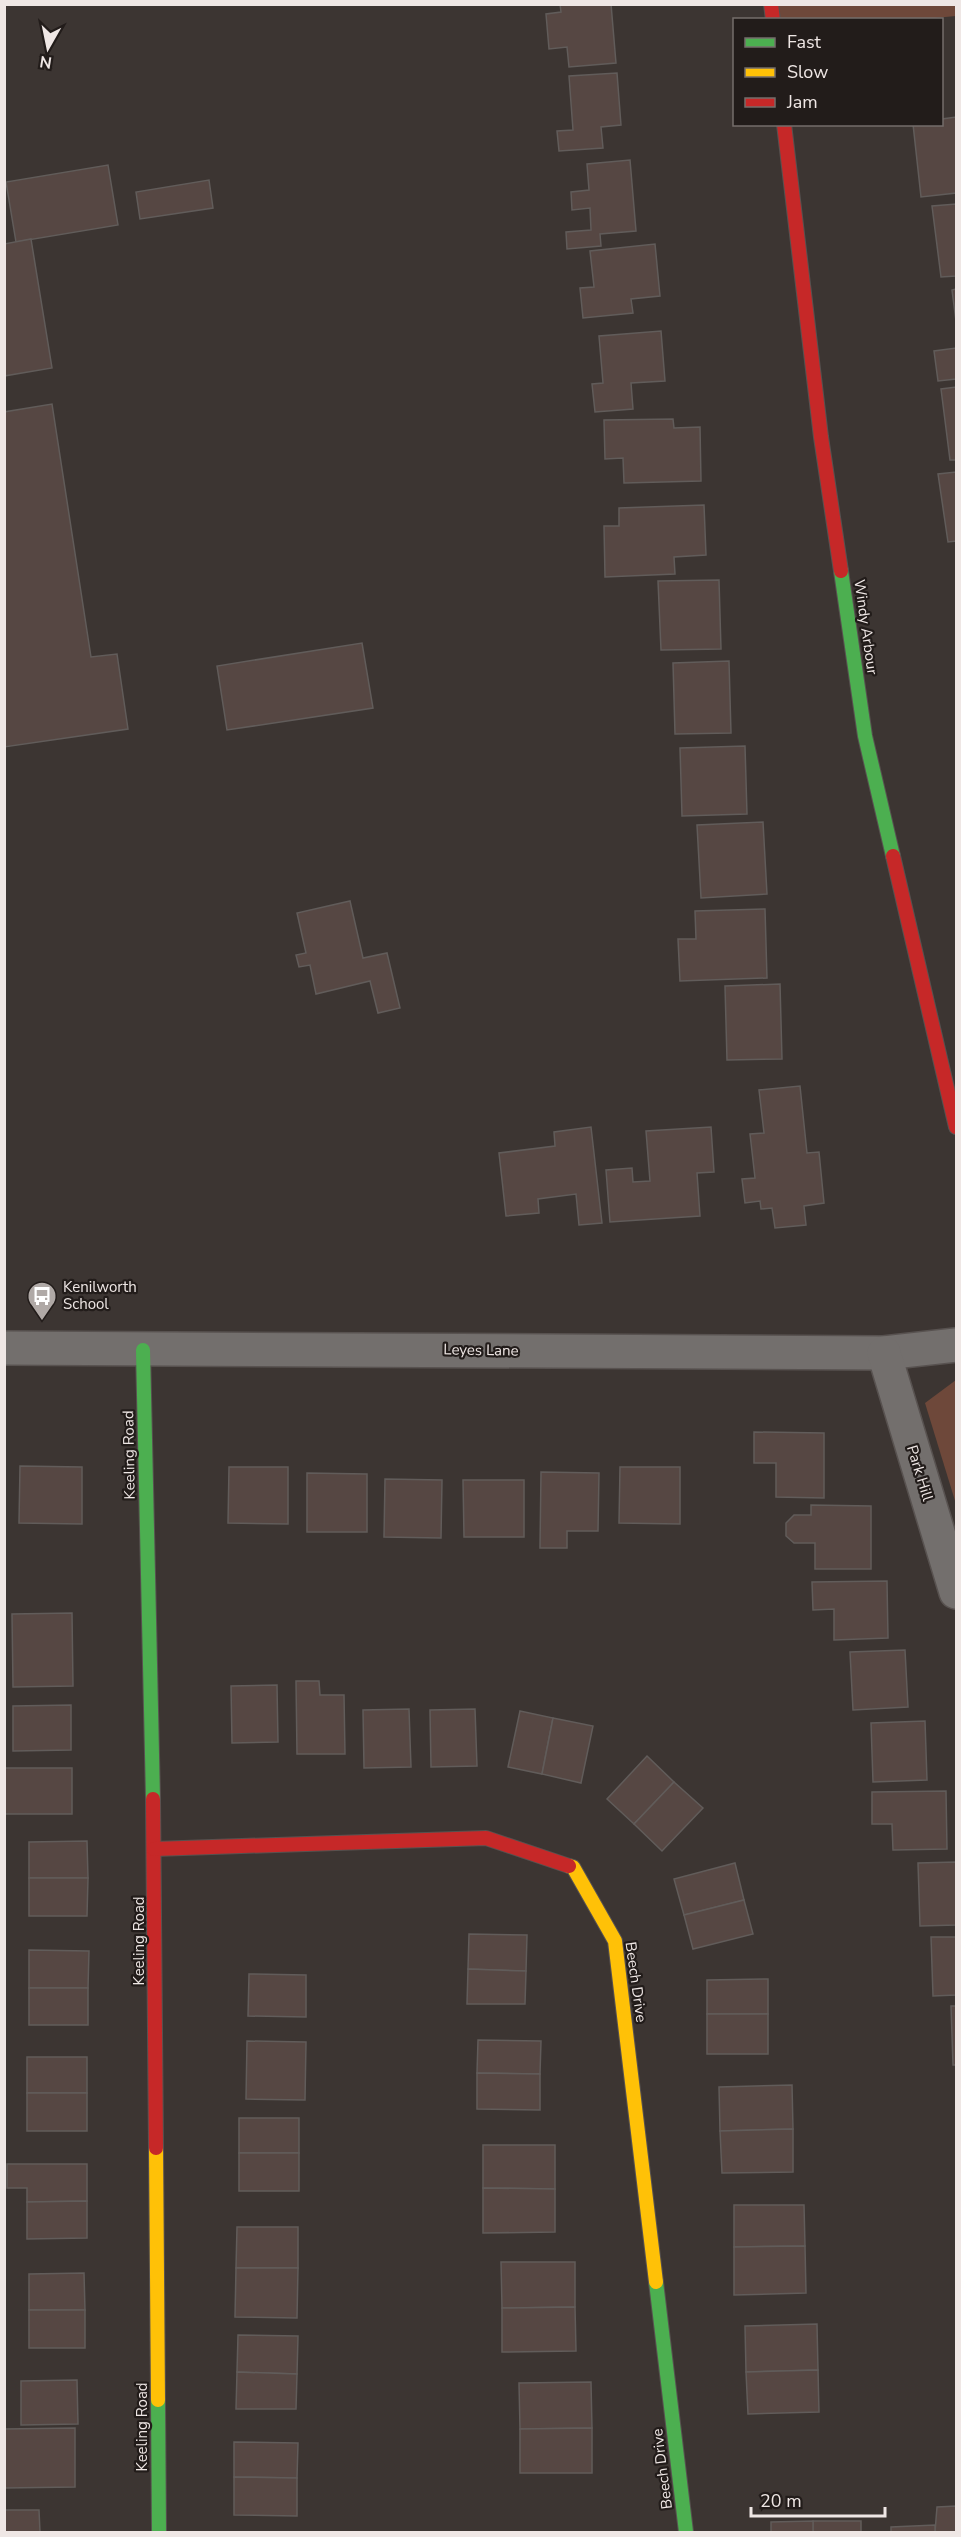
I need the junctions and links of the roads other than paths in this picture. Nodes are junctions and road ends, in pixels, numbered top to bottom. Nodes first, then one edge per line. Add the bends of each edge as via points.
1 (784, 126) edge
2 (957, 1127) edge
3 (957, 1345) edge
4 (4, 1348) edge
5 (143, 1350) junction
6 (884, 1353) junction
7 (957, 1592) edge
8 (154, 1849) junction
9 (159, 2532) edge
10 (686, 2532) edge

1 - 2 street, Windy Arbour via 821,437 865,736
3 - 6 street, Leyes Lane
4 - 5 street, Leyes Lane
5 - 6 street, Leyes Lane
5 - 8 street, Keeling Road
6 - 7 street, Park Hill
8 - 9 street, Keeling Road
8 - 10 street, Beech Drive via 486,1838 573,1867 615,1941

